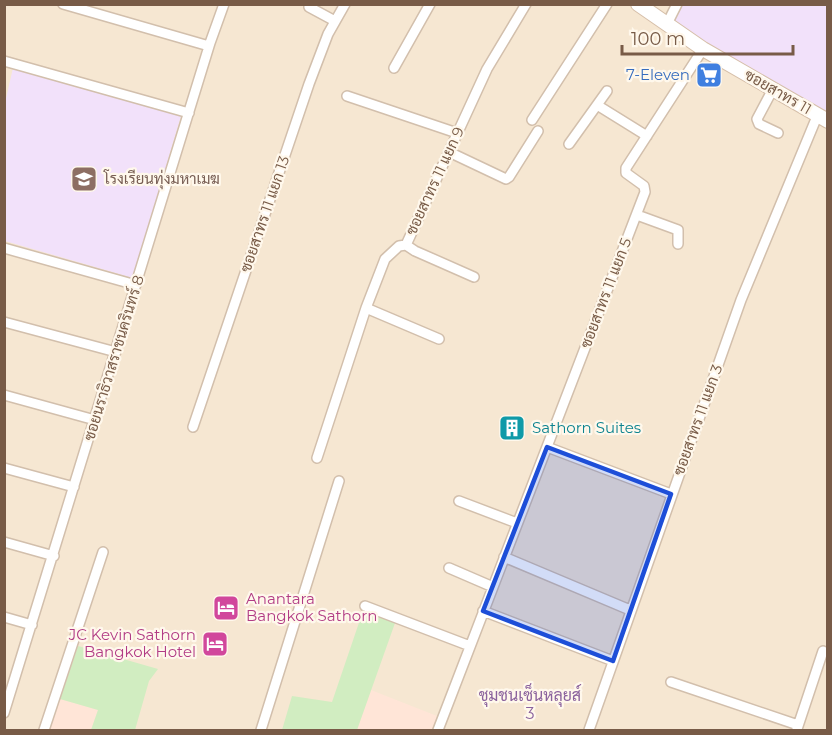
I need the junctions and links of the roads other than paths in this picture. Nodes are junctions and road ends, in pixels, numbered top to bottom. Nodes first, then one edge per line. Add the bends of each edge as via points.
1 (63, 4) edge
2 (224, 4) edge
3 (345, 4) edge
4 (430, 4) edge
5 (526, 4) edge
6 (607, 4) edge
7 (638, 4) edge
8 (677, 4) edge
9 (309, 7) dead end
10 (335, 21) junction
11 (667, 24) junction
12 (209, 46) junction
13 (703, 49) junction
14 (4, 61) edge
15 (394, 68) dead end
16 (773, 89) junction
17 (607, 91) dead end
18 (347, 96) dead end
19 (597, 105) junction
20 (189, 114) junction
21 (823, 118) edge
22 (532, 120) dead end
23 (538, 131) dead end
24 (458, 133) junction
25 (778, 133) dead end
26 (647, 135) junction
27 (569, 144) dead end
28 (449, 152) junction
29 (637, 214) junction
30 (678, 244) dead end
31 (406, 245) junction
32 (4, 248) edge
33 (474, 277) dead end
34 (136, 285) junction
35 (366, 308) junction
36 (4, 322) edge
37 (439, 339) dead end
38 (116, 352) junction
39 (4, 395) edge
40 (95, 420) junction
41 (193, 427) dead end
42 (547, 447) junction
43 (317, 458) dead end
44 (4, 468) edge
45 (339, 481) dead end
46 (74, 488) junction
47 (671, 494) junction
48 (459, 501) dead end
49 (517, 523) junction
50 (4, 542) edge
51 (103, 552) dead end
52 (54, 556) junction
53 (504, 556) junction
54 (449, 568) dead end
55 (493, 586) junction
56 (365, 606) dead end
57 (630, 610) junction
58 (483, 611) junction
59 (4, 617) edge
60 (32, 624) junction
61 (470, 646) junction
62 (823, 651) dead end
63 (613, 661) junction
64 (671, 682) dead end
65 (8, 688) edge
66 (4, 712) edge
67 (797, 728) edge
68 (44, 730) edge
69 (261, 730) edge
70 (438, 730) edge
71 (589, 730) edge

1 - 12 street
2 - 12 street, ซอยนราธิวาสราชนครินทร์ 8
3 - 10 street, ซอยสาทร 11 แยก 13
4 - 15 street
5 - 24 street, ซอยสาทร 11 แยก 9 via 487,69
6 - 22 street
7 - 11 street, ซอยสาทร 11
8 - 11 street
9 - 10 street
10 - 41 street, ซอยสาทร 11 แยก 13 via 309,84
11 - 13 street, ซอยสาทร 11
12 - 20 street, ซอยนราธิวาสราชนครินทร์ 8
13 - 16 street, ซอยสาทร 11
13 - 26 street, ซอยสาทร 11 แยก 5
14 - 20 street
16 - 21 street, ซอยสาทร 11
16 - 25 street via 757,119 759,124
17 - 19 street
18 - 24 street
19 - 26 street
19 - 27 street
20 - 34 street, ซอยนราธิวาสราชนครินทร์ 8
21 - 47 street, ซอยสาทร 11 แยก 3 via 741,300
23 - 28 street via 506,179
24 - 28 street, ซอยสาทร 11 แยก 9
26 - 29 street, ซอยสาทร 11 แยก 5 via 626,168 628,175 645,188
28 - 31 street, ซอยสาทร 11 แยก 9
29 - 30 street via 678,230
29 - 42 street, ซอยสาทร 11 แยก 5
31 - 33 street
31 - 35 street, ซอยสาทร 11 แยก 9 via 399,246 386,259
32 - 34 street
34 - 38 street, ซอยนราธิวาสราชนครินทร์ 8
35 - 37 street
35 - 43 street, ซอยสาทร 11 แยก 9
36 - 38 street
38 - 40 street, ซอยนราธิวาสราชนครินทร์ 8
39 - 40 street
40 - 46 street, ซอยนราธิวาสราชนครินทร์ 8
42 - 47 street
42 - 49 street, ซอยสาทร 11 แยก 5
44 - 46 street
45 - 69 street
46 - 52 street, ซอยนราธิวาสราชนครินทร์ 8
47 - 57 street, ซอยสาทร 11 แยก 3
48 - 49 street
49 - 53 street, ซอยสาทร 11 แยก 5
50 - 52 street
51 - 68 street
52 - 60 street, ซอยนราธิวาสราชนครินทร์ 8
53 - 55 street, ซอยสาทร 11 แยก 5
53 - 57 street
54 - 55 street
55 - 58 street, ซอยสาทร 11 แยก 5
56 - 61 street
57 - 63 street, ซอยสาทร 11 แยก 3
58 - 61 street, ซอยสาทร 11 แยก 5
58 - 63 street
59 - 60 street
60 - 65 street, ซอยนราธิวาสราชนครินทร์ 8
61 - 70 street, ซอยสาทร 11 แยก 5
62 - 67 street
63 - 71 street, ซอยสาทร 11 แยก 3
64 - 67 street
65 - 66 street, ซอยนราธิวาสราชนครินทร์ 8

